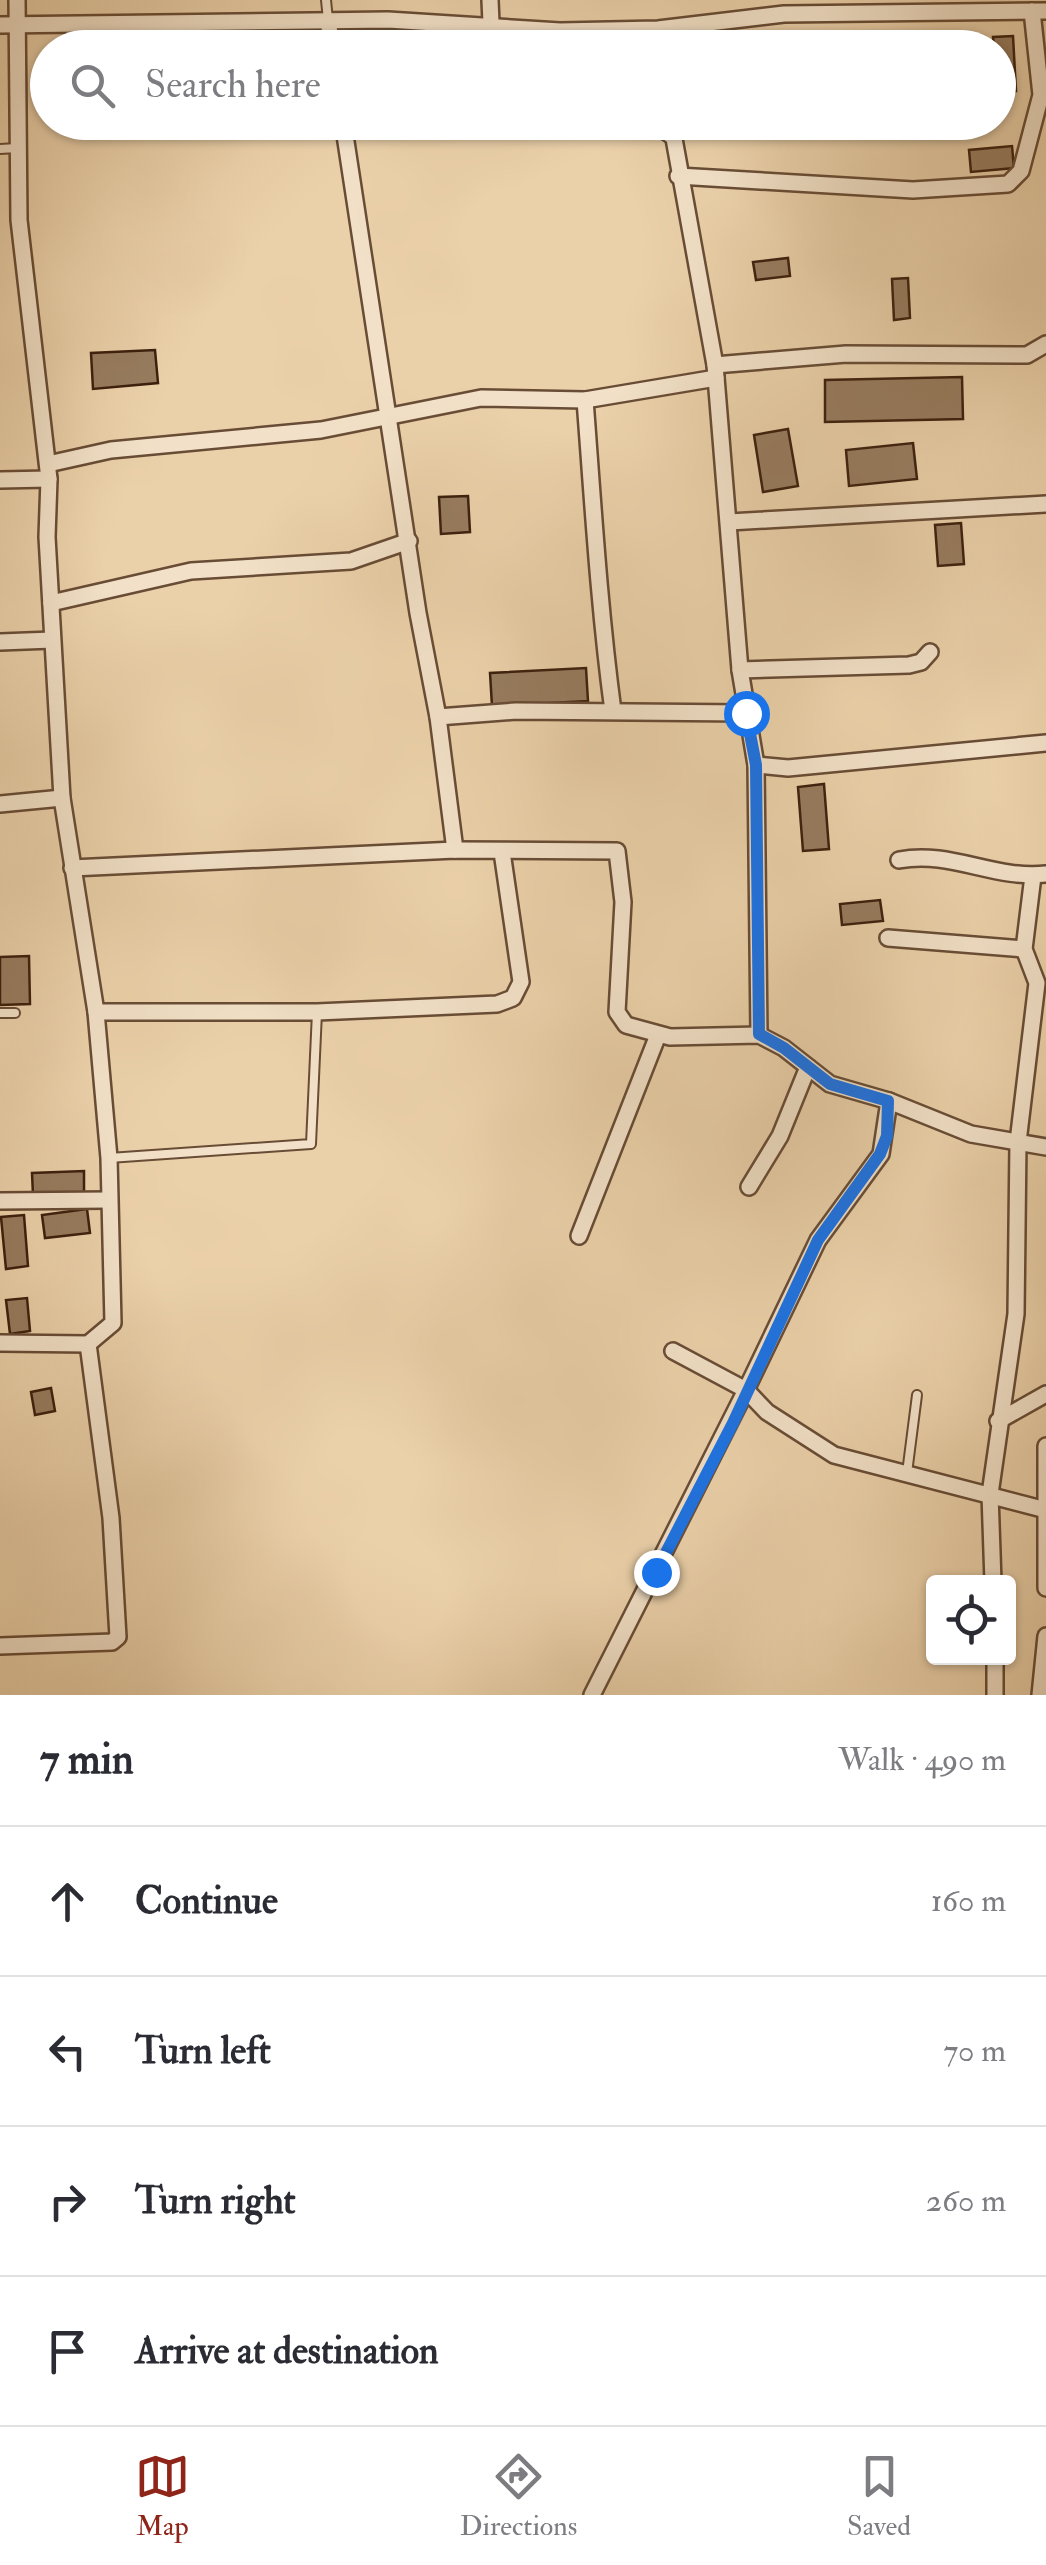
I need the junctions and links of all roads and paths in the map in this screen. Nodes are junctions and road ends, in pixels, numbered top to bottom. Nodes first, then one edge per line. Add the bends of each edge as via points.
1 (326, 0) edge
2 (490, 0) edge
3 (11, 2) edge
4 (1039, 11) edge
5 (328, 20) junction
6 (8, 24) edge
7 (491, 24) junction
8 (658, 29) joint
9 (329, 30) edge
10 (550, 30) edge
11 (609, 30) edge
12 (1044, 86) edge
13 (346, 140) edge
14 (674, 141) edge
15 (18, 148) junction
16 (0, 149) edge
17 (678, 176) junction
18 (0, 220) edge
19 (19, 220) junction
20 (1046, 344) edge
21 (716, 372) junction
22 (585, 400) junction
23 (389, 415) junction
24 (48, 471) junction
25 (0, 480) edge
26 (1046, 504) edge
27 (729, 522) junction
28 (409, 541) junction
29 (51, 603) junction
30 (52, 640) junction
31 (0, 642) edge
32 (930, 652) dead end
33 (740, 670) junction
34 (612, 711) junction
35 (746, 713) junction
36 (438, 718) junction
37 (1046, 743) edge
38 (756, 765) junction
39 (62, 798) junction
40 (0, 804) edge
41 (455, 850) junction
42 (502, 852) junction
43 (899, 860) dead end
44 (72, 868) junction
45 (1040, 875) edge
46 (888, 938) dead end
47 (1024, 949) junction
48 (1042, 977) edge
49 (96, 1012) junction
50 (317, 1012) junction
51 (15, 1013) dead end
52 (0, 1014) edge
53 (658, 1034) junction
54 (759, 1034) junction
55 (808, 1067) junction
56 (888, 1101) junction
57 (1018, 1142) junction
58 (1046, 1147) edge
59 (109, 1158) junction
60 (749, 1187) dead end
61 (108, 1200) junction
62 (0, 1201) edge
63 (579, 1236) dead end
64 (0, 1343) edge
65 (88, 1344) junction
66 (673, 1350) dead end
67 (746, 1390) junction
68 (1046, 1394) edge
69 (918, 1395) dead end
70 (998, 1421) junction
71 (1046, 1446) edge
72 (907, 1473) junction
73 (990, 1494) junction
74 (1044, 1509) edge
75 (993, 1575) edge
76 (1046, 1588) edge
77 (1046, 1636) edge
78 (0, 1646) edge
79 (995, 1688) edge
80 (592, 1695) edge
81 (1010, 1695) edge
82 (1040, 1695) edge

1 - 5 lane
2 - 7 street
3 - 6 street
4 - 8 street via 784,14
4 - 12 street
5 - 6 street
5 - 7 street
5 - 9 street
6 - 15 street
7 - 10 street
8 - 11 street
12 - 17 street via 1021,170 1008,184 913,190
13 - 23 street
14 - 17 street
15 - 16 lane
15 - 19 street
17 - 21 street
18 - 19 street
19 - 24 street
20 - 21 street via 1027,354 846,354
21 - 22 street
21 - 27 street
22 - 23 street via 481,398
22 - 34 street
23 - 24 street via 321,430 111,450
23 - 28 street
24 - 25 street
24 - 29 street
26 - 27 street
27 - 33 street
28 - 29 street via 350,561 191,571
28 - 36 street
29 - 30 street
30 - 31 street
30 - 39 street
32 - 33 street via 908,665
33 - 35 street
34 - 35 street
34 - 36 street
35 - 38 street
36 - 41 street
37 - 38 street via 788,768
38 - 54 street
39 - 40 street
39 - 44 street
41 - 42 street
41 - 44 street
42 - 50 street via 521,982 513,998
42 - 53 street via 619,853 617,1012 626,1025
43 - 45 street via 929,854
44 - 49 street
45 - 47 street
46 - 47 street
47 - 48 street
48 - 57 street
49 - 50 street
49 - 59 street
50 - 59 lane via 312,1144
51 - 52 lane
53 - 54 street
53 - 63 street
54 - 55 street
55 - 56 street via 830,1084
55 - 60 street via 780,1136
56 - 57 street via 971,1134
56 - 67 street via 880,1154 818,1240
57 - 58 street
57 - 70 street via 1016,1314
59 - 61 street
61 - 62 street
61 - 65 street via 113,1324
64 - 65 street
65 - 78 street via 111,1518 118,1637
66 - 67 street
67 - 72 street via 767,1412 834,1455
67 - 80 street
68 - 70 street
69 - 72 lane
70 - 73 street
71 - 74 street
72 - 73 street
73 - 74 street
73 - 75 street
74 - 76 street
77 - 82 street
79 - 81 street

